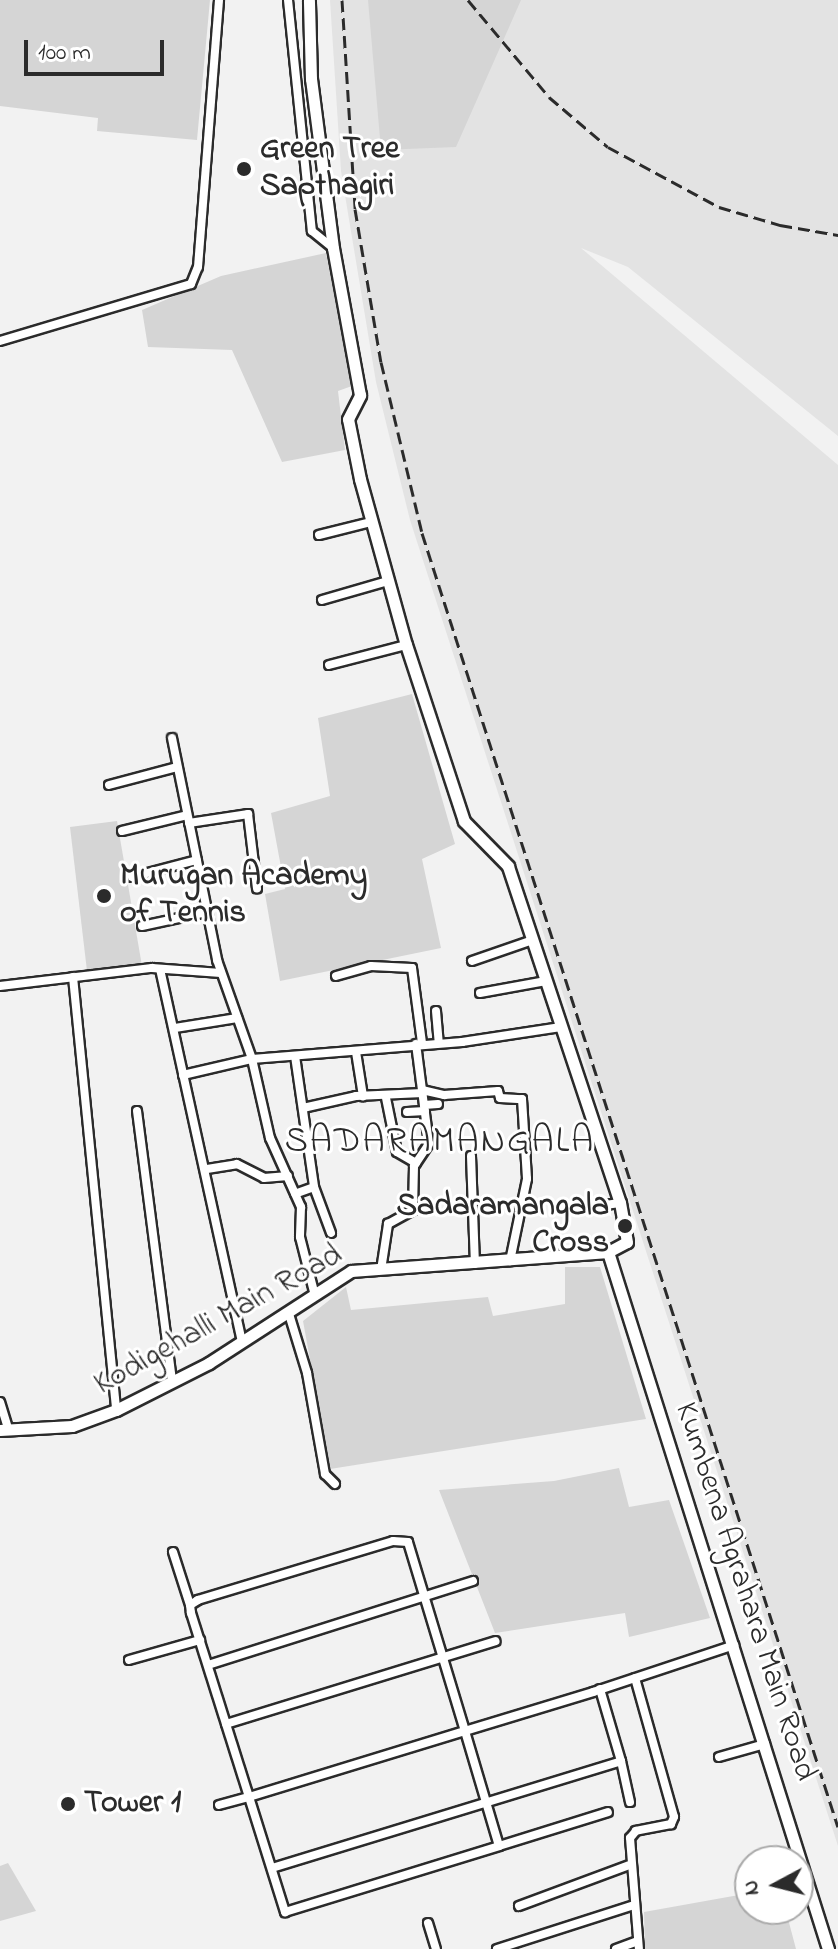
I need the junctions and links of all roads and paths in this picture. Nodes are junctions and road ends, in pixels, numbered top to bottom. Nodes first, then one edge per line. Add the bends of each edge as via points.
1 (219, 0) edge
2 (288, 0) edge
3 (309, 0) edge
4 (333, 248) junction
5 (0, 341) edge
6 (371, 522) junction
7 (319, 535) dead end
8 (388, 581) junction
9 (322, 600) dead end
10 (406, 645) junction
11 (329, 665) dead end
12 (172, 738) dead end
13 (177, 767) junction
14 (109, 785) dead end
15 (188, 819) junction
16 (122, 831) dead end
17 (197, 860) junction
18 (132, 877) dead end
19 (257, 888) dead end
20 (207, 912) junction
21 (142, 926) dead end
22 (533, 940) junction
23 (472, 961) dead end
24 (160, 969) junction
25 (221, 973) junction
26 (336, 976) dead end
27 (73, 977) junction
28 (546, 981) junction
29 (0, 986) edge
30 (480, 993) dead end
31 (436, 1011) dead end
32 (237, 1018) junction
33 (561, 1027) junction
34 (175, 1028) junction
35 (419, 1043) junction
36 (439, 1043) junction
37 (356, 1052) junction
38 (295, 1056) junction
39 (252, 1059) junction
40 (183, 1075) junction
41 (423, 1092) junction
42 (363, 1096) junction
43 (386, 1098) junction
44 (438, 1104) dead end
45 (303, 1108) junction
46 (425, 1108) junction
47 (137, 1111) dead end
48 (407, 1112) dead end
49 (471, 1156) dead end
50 (416, 1163) junction
51 (207, 1169) junction
52 (288, 1176) junction
53 (314, 1187) junction
54 (295, 1194) junction
55 (620, 1203) junction
56 (570, 1210) dead end
57 (331, 1233) dead end
58 (608, 1252) junction
59 (510, 1261) junction
60 (475, 1264) junction
61 (381, 1270) junction
62 (315, 1297) junction
63 (289, 1314) junction
64 (242, 1342) junction
65 (172, 1382) junction
66 (0, 1402) edge
67 (116, 1410) junction
68 (4, 1430) edge
69 (335, 1484) dead end
70 (173, 1552) dead end
71 (473, 1581) dead end
72 (425, 1597) junction
73 (190, 1605) junction
74 (200, 1640) junction
75 (495, 1641) dead end
76 (735, 1645) junction
77 (443, 1659) junction
78 (129, 1660) dead end
79 (208, 1665) junction
80 (635, 1678) junction
81 (600, 1689) junction
82 (226, 1724) junction
83 (465, 1731) junction
84 (765, 1744) junction
85 (719, 1757) dead end
86 (621, 1761) junction
87 (249, 1797) junction
88 (486, 1802) junction
89 (630, 1802) dead end
90 (219, 1805) dead end
91 (608, 1812) dead end
92 (499, 1846) junction
93 (629, 1865) junction
94 (272, 1868) junction
95 (634, 1905) junction
96 (519, 1906) dead end
97 (428, 1923) dead end
98 (639, 1945) edge
99 (436, 1949) edge
100 (497, 1949) edge
101 (616, 1949) edge
102 (828, 1949) edge

1 - 5 street via 198,267 191,284
2 - 4 street via 312,231
3 - 4 street via 311,79
4 - 6 street via 360,395 348,419
6 - 7 street
6 - 8 street
8 - 9 street
8 - 10 street
10 - 11 street
10 - 22 street via 464,821 508,866
12 - 13 street
13 - 14 street
13 - 15 street
15 - 16 street
15 - 17 street
15 - 19 street via 248,814
17 - 18 street
17 - 20 street
20 - 21 street
20 - 25 street
22 - 23 street
22 - 28 street
24 - 25 street
24 - 27 street
24 - 34 street
25 - 32 street
26 - 35 street via 371,966 412,968
27 - 29 street
27 - 67 street
28 - 30 street
28 - 33 street
31 - 36 street
32 - 34 street
32 - 39 street
33 - 36 street
33 - 55 street
34 - 40 street
35 - 36 street
35 - 37 street
35 - 41 street
37 - 38 street
37 - 42 street
38 - 39 street
38 - 45 street
39 - 40 street
39 - 52 street via 270,1138
40 - 51 street
41 - 43 street
41 - 46 street
41 - 59 street via 498,1091 500,1098 522,1099 527,1179
42 - 43 street
42 - 45 street
43 - 50 street via 397,1152
44 - 46 street
45 - 53 street
46 - 48 street
46 - 50 street via 429,1144
47 - 65 street
49 - 60 street
50 - 61 street via 413,1210 388,1224
51 - 52 street via 237,1164 264,1178
51 - 64 street
52 - 54 street
53 - 54 street
53 - 57 street
54 - 62 street
55 - 56 street
55 - 58 street via 627,1242
58 - 59 street, Kodigehalli Main Road
58 - 76 street, Kumbena Agrahara Main Road
59 - 60 street, Kodigehalli Main Road
60 - 61 street, Kodigehalli Main Road
61 - 62 street, Kodigehalli Main Road via 351,1271
62 - 63 street, Kodigehalli Main Road
63 - 64 street, Kodigehalli Main Road
63 - 69 street via 307,1373 325,1474
64 - 65 street, Kodigehalli Main Road
65 - 67 street, Kodigehalli Main Road
66 - 68 street
67 - 68 street, Kodigehalli Main Road via 72,1426
70 - 73 street
71 - 72 street
72 - 73 street via 403,1539
72 - 77 street
72 - 79 street
73 - 74 street
74 - 78 street
74 - 79 street
75 - 77 street
76 - 80 street
76 - 84 street, Kumbena Agrahara Main Road
77 - 82 street
77 - 83 street
79 - 82 street
80 - 81 street
80 - 93 street via 674,1817 671,1824 636,1831 630,1838
81 - 83 street
81 - 86 street
82 - 87 street
83 - 87 street
83 - 88 street
84 - 85 street
84 - 102 street, Kumbena Agrahara Main Road
86 - 88 street
86 - 89 street
87 - 90 street
87 - 94 street
88 - 92 street
88 - 94 street
91 - 92 street
92 - 94 street via 285,1912
93 - 95 street
93 - 96 street
95 - 98 street
95 - 100 street
97 - 99 street
98 - 101 street

